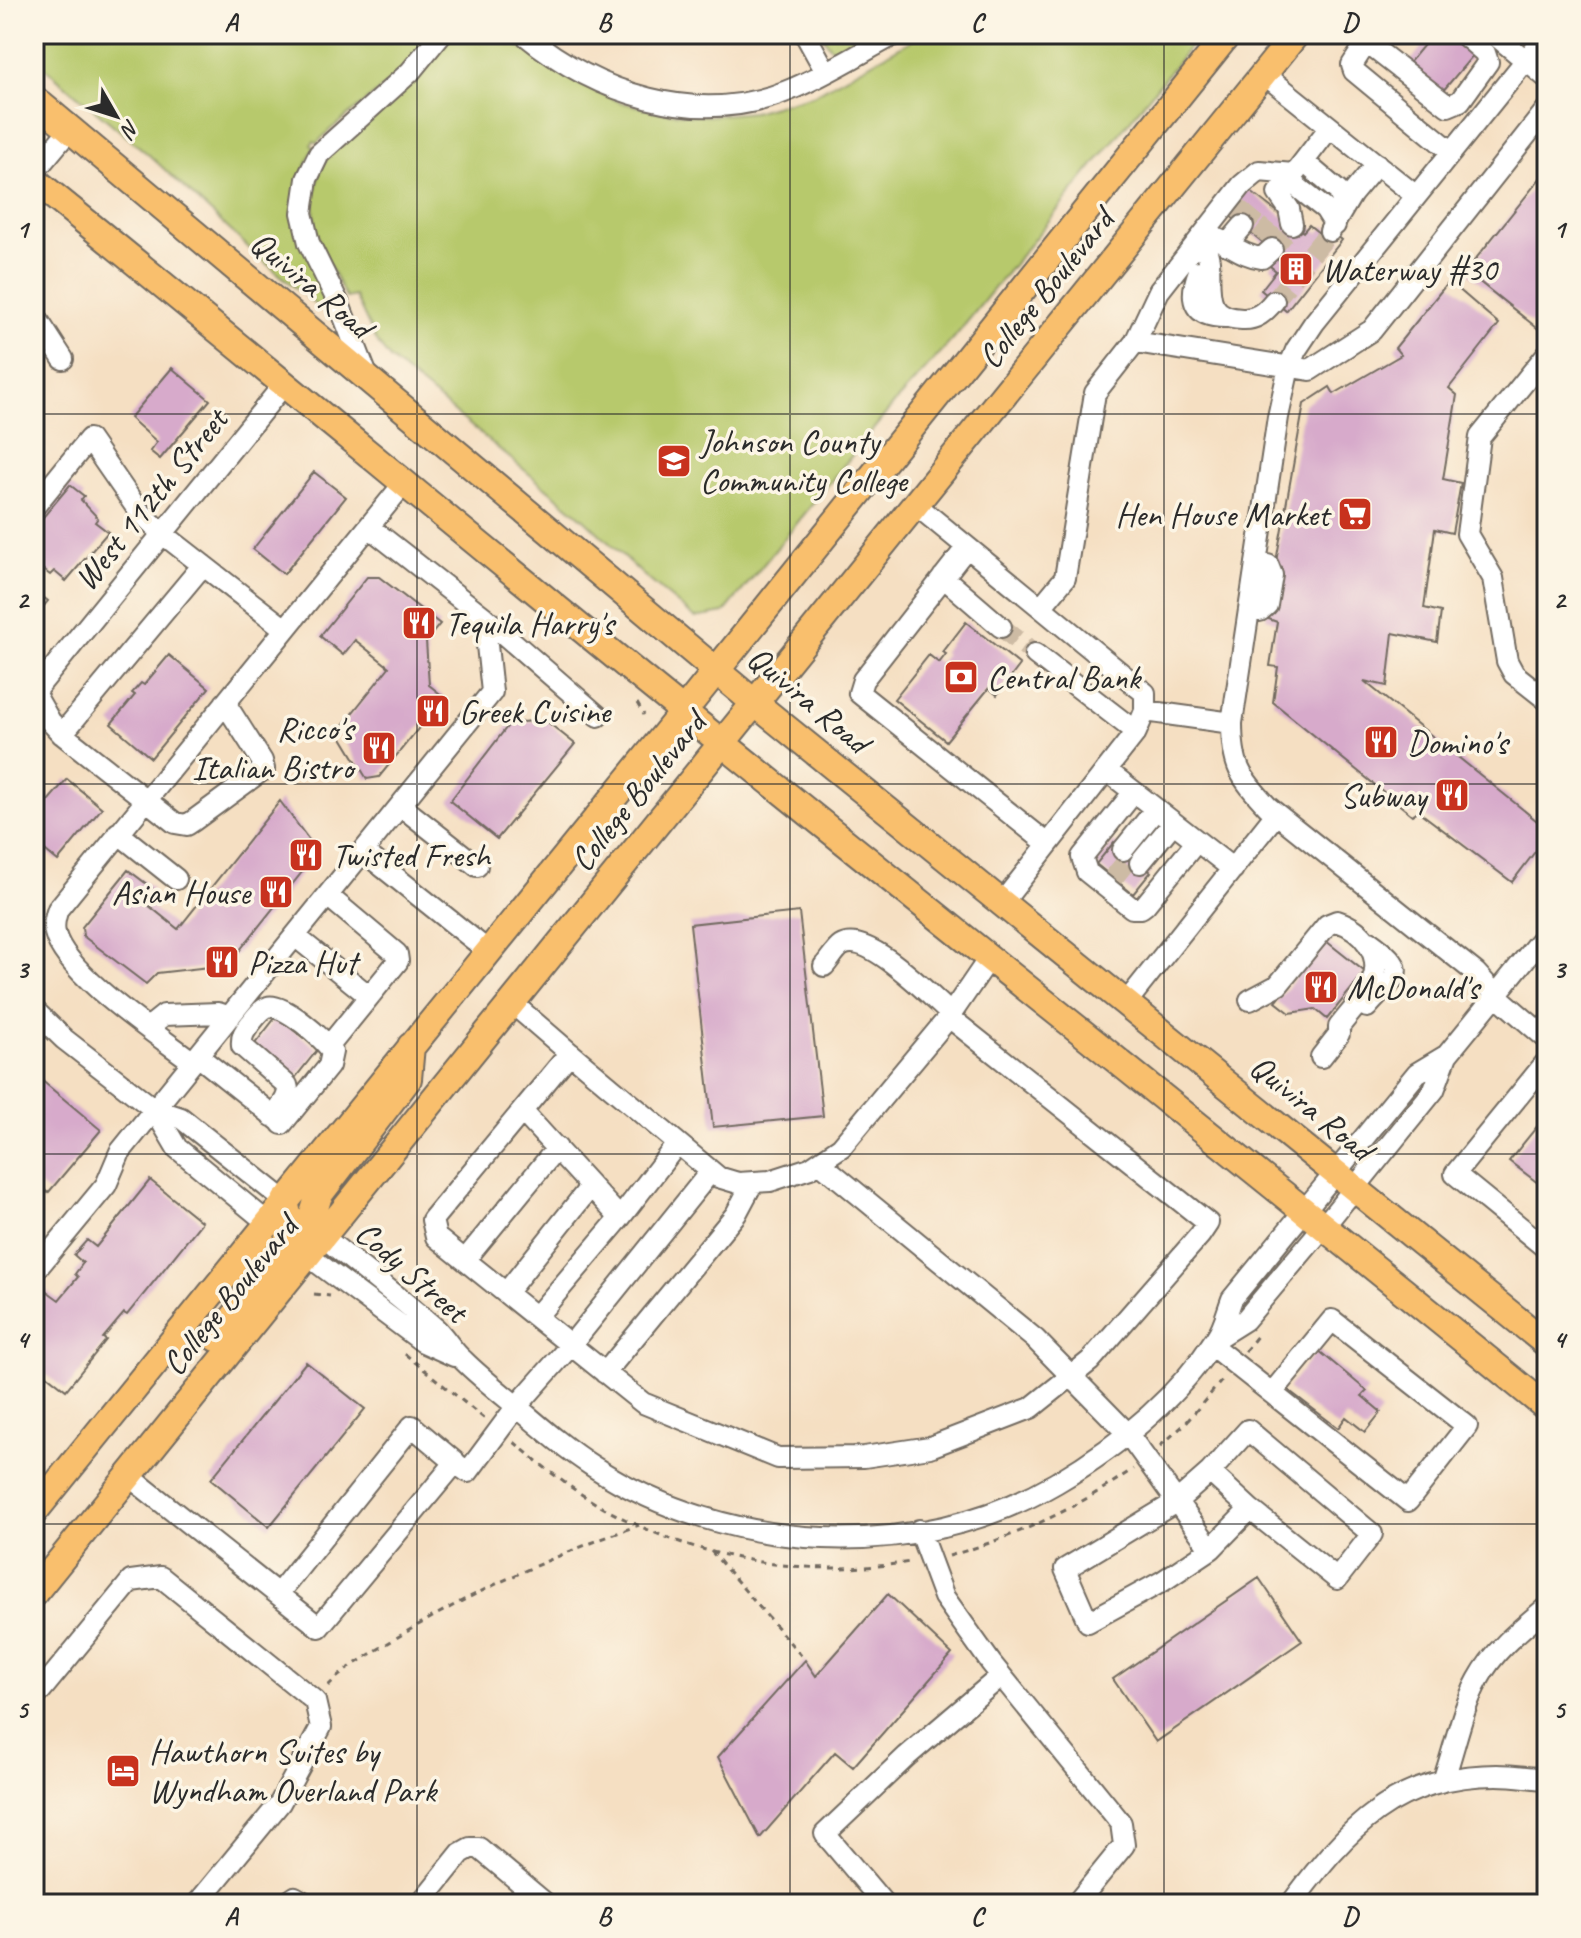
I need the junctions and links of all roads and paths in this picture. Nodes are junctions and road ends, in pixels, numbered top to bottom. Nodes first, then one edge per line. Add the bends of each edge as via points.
1 (441, 34) edge
2 (524, 34) edge
3 (805, 34) edge
4 (896, 34) edge
5 (1228, 34) edge
6 (1296, 34) edge
7 (1463, 34) edge
8 (1494, 34) edge
9 (1547, 34) edge
10 (1369, 38) edge
11 (1525, 60) junction
12 (826, 72) junction
13 (1264, 74) junction
14 (1547, 78) edge
15 (34, 99) edge
16 (1547, 109) edge
17 (1330, 127) junction
18 (70, 129) junction
19 (1452, 152) junction
20 (1377, 164) junction
21 (34, 172) edge
22 (34, 180) edge
23 (1286, 188) junction
24 (1416, 196) junction
25 (1341, 214) junction
26 (1237, 221) tunnel mouth
27 (1221, 242) junction
28 (1266, 245) tunnel mouth
29 (1208, 271) junction
30 (34, 314) edge
31 (1135, 342) junction
32 (1547, 354) edge
33 (63, 359) dead end
34 (1289, 367) junction
35 (368, 378) junction
36 (285, 383) junction
37 (405, 482) junction
38 (916, 505) junction
39 (34, 507) edge
40 (369, 527) junction
41 (163, 534) junction
42 (967, 547) junction
43 (203, 565) junction
44 (943, 577) junction
45 (1041, 607) junction
46 (484, 617) junction
47 (1001, 627) tunnel mouth
48 (285, 629) junction
49 (1035, 654) tunnel mouth
50 (716, 669) junction
51 (34, 692) edge
52 (1547, 700) edge
53 (225, 703) junction
54 (756, 704) junction
55 (1145, 711) junction
56 (683, 712) junction
57 (598, 716) dead end
58 (1232, 723) junction
59 (1136, 732) junction
60 (62, 734) junction
61 (722, 743) junction
62 (1106, 770) junction
63 (1134, 792) junction
64 (144, 800) junction
65 (401, 806) junction
66 (1276, 814) junction
67 (1164, 816) junction
68 (118, 833) junction
69 (1197, 841) junction
70 (1048, 844) junction
71 (364, 852) junction
72 (1132, 856) tunnel mouth
73 (477, 866) dead end
74 (1233, 869) junction
75 (176, 879) dead end
76 (328, 896) junction
77 (1002, 903) junction
78 (1547, 932) edge
79 (295, 936) junction
80 (488, 951) junction
81 (990, 957) junction
82 (824, 966) dead end
83 (260, 980) junction
84 (1496, 995) junction
85 (369, 996) junction
86 (1250, 1000) dead end
87 (512, 1003) junction
88 (1126, 1003) junction
89 (950, 1016) junction
90 (230, 1017) junction
91 (37, 1020) edge
92 (149, 1027) junction
93 (1547, 1039) edge
94 (332, 1042) junction
95 (411, 1046) junction
96 (570, 1053) junction
97 (1321, 1057) dead end
98 (195, 1059) junction
99 (1547, 1061) edge
100 (154, 1109) junction
101 (522, 1111) junction
102 (277, 1120) junction
103 (677, 1144) junction
104 (557, 1148) junction
105 (819, 1162) junction
106 (711, 1171) junction
107 (1344, 1180) junction
108 (753, 1182) junction
109 (591, 1186) junction
110 (285, 1201) junction
111 (620, 1218) junction
112 (1314, 1218) junction
113 (268, 1223) junction
114 (315, 1246) junction
115 (1547, 1249) edge
116 (465, 1260) junction
117 (34, 1272) edge
118 (506, 1293) junction
119 (314, 1294) dead end
120 (333, 1296) dead end
121 (536, 1317) junction
122 (1262, 1330) dead end
123 (1214, 1341) junction
124 (1547, 1344) edge
125 (571, 1345) junction
126 (404, 1354) dead end
127 (1235, 1364) junction
128 (605, 1373) junction
129 (1071, 1376) junction
130 (1272, 1393) junction
131 (517, 1406) junction
132 (1547, 1408) edge
133 (182, 1410) junction
134 (499, 1431) junction
135 (1128, 1434) junction
136 (1145, 1460) junction
137 (456, 1463) junction
138 (1210, 1472) junction
139 (129, 1476) junction
140 (1176, 1502) junction
141 (1250, 1509) junction
142 (34, 1512) edge
143 (640, 1525) junction
144 (919, 1530) junction
145 (1211, 1549) junction
146 (711, 1551) junction
147 (930, 1559) junction
148 (34, 1593) edge
149 (278, 1594) junction
150 (1546, 1608) edge
151 (805, 1660) dead end
152 (1001, 1676) junction
153 (34, 1699) edge
154 (315, 1701) junction
155 (1547, 1779) edge
156 (1443, 1781) junction
157 (197, 1904) edge
158 (285, 1904) edge
159 (307, 1904) edge
160 (420, 1904) edge
161 (546, 1904) edge
162 (884, 1904) edge
163 (1076, 1904) edge
164 (1291, 1904) edge

1 - 35 street via 410,72 319,154 307,179 302,213 309,243
2 - 12 street via 605,86 684,105 754,101
3 - 12 street
4 - 12 street
5 - 50 main road, College Boulevard
6 - 13 main road, College Boulevard
7 - 10 street via 1488,62 1460,101 1448,106
8 - 11 street
9 - 11 street
10 - 19 street via 1352,65 1354,71
11 - 14 street
11 - 19 street
13 - 17 street
13 - 38 main road, College Boulevard
15 - 18 main road, Quivira Road
16 - 34 street via 1372,330 1310,370
17 - 20 street
17 - 23 street
18 - 21 street
18 - 35 main road, Quivira Road
19 - 24 street
20 - 24 street
20 - 25 street
22 - 36 main road
23 - 25 street via 1291,182 1325,209
23 - 25 street via 1339,174
23 - 27 street via 1263,171 1255,173
24 - 34 street via 1314,323
26 - 27 street
27 - 28 street via 1262,258
27 - 29 street
27 - 31 street via 1159,291
29 - 29 street via 1211,301 1228,317 1252,319 1270,305 1229,305
30 - 33 street
31 - 34 street
31 - 45 street via 1095,393 1065,578
32 - 52 street via 1480,437 1467,534 1493,578 1507,661 1514,674
34 - 58 street
35 - 50 main road, Quivira Road
36 - 37 main road
36 - 41 street, West 112th Street
37 - 40 street
37 - 56 main road
38 - 42 street
38 - 54 main road, College Boulevard
39 - 41 street via 89,439 138,510
40 - 46 street
40 - 48 street
41 - 43 street
41 - 51 street, West 112th Street
42 - 44 street
42 - 45 street
43 - 48 street
43 - 60 street
44 - 47 street
44 - 70 street via 863,680 859,693
45 - 55 street via 1145,693
46 - 57 street
46 - 65 street via 492,692
48 - 53 street
49 - 59 street
50 - 54 main road, Quivira Road
50 - 56 main road, College Boulevard
51 - 60 street
53 - 64 street
53 - 64 street via 262,761 262,771 187,825 175,823
54 - 61 main road, College Boulevard
54 - 77 main road, Quivira Road
55 - 58 street
55 - 59 street
56 - 61 main road
56 - 80 main road, College Boulevard
58 - 66 street via 1232,749 1242,779
59 - 62 street
60 - 64 street
61 - 81 main road
61 - 87 main road, College Boulevard
62 - 63 street
62 - 70 street
63 - 67 street
63 - 69 street via 1082,857 1084,869 1110,883 1132,908 1141,908
64 - 68 street
65 - 71 street
65 - 73 street
66 - 74 street
66 - 84 street via 1476,973
67 - 69 street
67 - 72 street
68 - 75 street
68 - 92 street via 58,909 55,935 93,985
69 - 74 street
70 - 77 street
71 - 76 street
71 - 80 street
74 - 88 street
76 - 79 street
76 - 85 street via 397,954 398,961
77 - 88 main road, Quivira Road
78 - 84 street, Cody Street
79 - 83 street
79 - 85 street
80 - 95 main road, College Boulevard
81 - 89 street
81 - 112 main road
82 - 89 street via 841,946 870,947
83 - 90 street
83 - 94 street
84 - 93 street
84 - 107 street, Cody Street via 1447,1055 1434,1090
85 - 94 street
86 - 97 street via 1278,985 1327,925 1347,924 1365,939 1377,967 1369,988
87 - 96 street
87 - 114 main road, College Boulevard
88 - 107 main road, Quivira Road
89 - 105 street via 841,1147
89 - 129 street via 1208,1223 1090,1361
90 - 92 street via 164,1015
90 - 98 street
91 - 100 street
92 - 98 street
94 - 102 street via 339,1051 335,1070 291,1123
94 - 102 street via 277,1006 264,1008 244,1032 242,1046 287,1085
95 - 110 main road, College Boulevard
95 - 114 main road via 408,1079 319,1195 309,1227
96 - 101 street
96 - 103 street
98 - 100 street
98 - 102 street
99 - 115 street via 1455,1174
100 - 110 street via 181,1118
100 - 113 street via 177,1148
100 - 117 street via 120,1152 106,1185
101 - 104 street
101 - 116 street via 432,1220 436,1237
103 - 106 street
103 - 111 street
104 - 109 street
104 - 116 street
105 - 108 street
105 - 129 street via 1035,1339
106 - 108 street via 738,1183
106 - 125 street
107 - 112 street, Cody Street
107 - 124 main road, Quivira Road
108 - 128 street via 736,1214
109 - 111 street
109 - 118 street
110 - 113 main road, College Boulevard
110 - 133 main road via 291,1228 286,1252 184,1379
111 - 121 street
112 - 123 street, Cody Street via 1232,1299
112 - 132 main road
113 - 142 main road, College Boulevard
114 - 131 street, Cody Street via 423,1342 461,1360
114 - 133 main road, College Boulevard
116 - 118 street
118 - 121 street
119 - 120 path
121 - 125 street
122 - 127 path
123 - 127 street
123 - 135 street, Cody Street via 1169,1397
125 - 128 street
125 - 131 street
126 - 134 path
127 - 130 street
127 - 136 path via 1184,1425
128 - 129 street via 643,1403 778,1458 864,1457 930,1447 1031,1408
129 - 135 street
130 - 130 street via 1408,1501 1467,1426 1332,1320
131 - 134 street
131 - 144 street, Cody Street via 594,1468 691,1514 792,1537 846,1539
133 - 139 main road, College Boulevard
134 - 137 street via 468,1472
134 - 143 path via 588,1499
135 - 136 street
135 - 144 street, Cody Street via 1042,1491 999,1510
136 - 140 street
136 - 147 path via 1052,1519 1003,1540
137 - 149 street via 319,1627
137 - 149 street via 412,1426
138 - 140 street
138 - 141 street
138 - 141 street via 1248,1430 1372,1534 1337,1579
139 - 148 main road, College Boulevard
139 - 149 street
140 - 145 street
140 - 145 street via 1065,1569 1088,1622
141 - 145 street
143 - 146 path
143 - 154 path via 486,1587 353,1665
144 - 147 street
146 - 147 path via 770,1564 833,1569
146 - 151 path
147 - 152 street via 944,1597
150 - 156 street via 1497,1653 1478,1680
152 - 162 street via 825,1834
152 - 163 street via 1121,1823 1124,1845
153 - 154 street via 131,1581 161,1577
154 - 157 street via 321,1727 280,1803
155 - 156 street via 1497,1775
156 - 164 street via 1399,1796 1359,1824
158 - 159 street via 295,1897
160 - 161 street via 470,1848 479,1848

